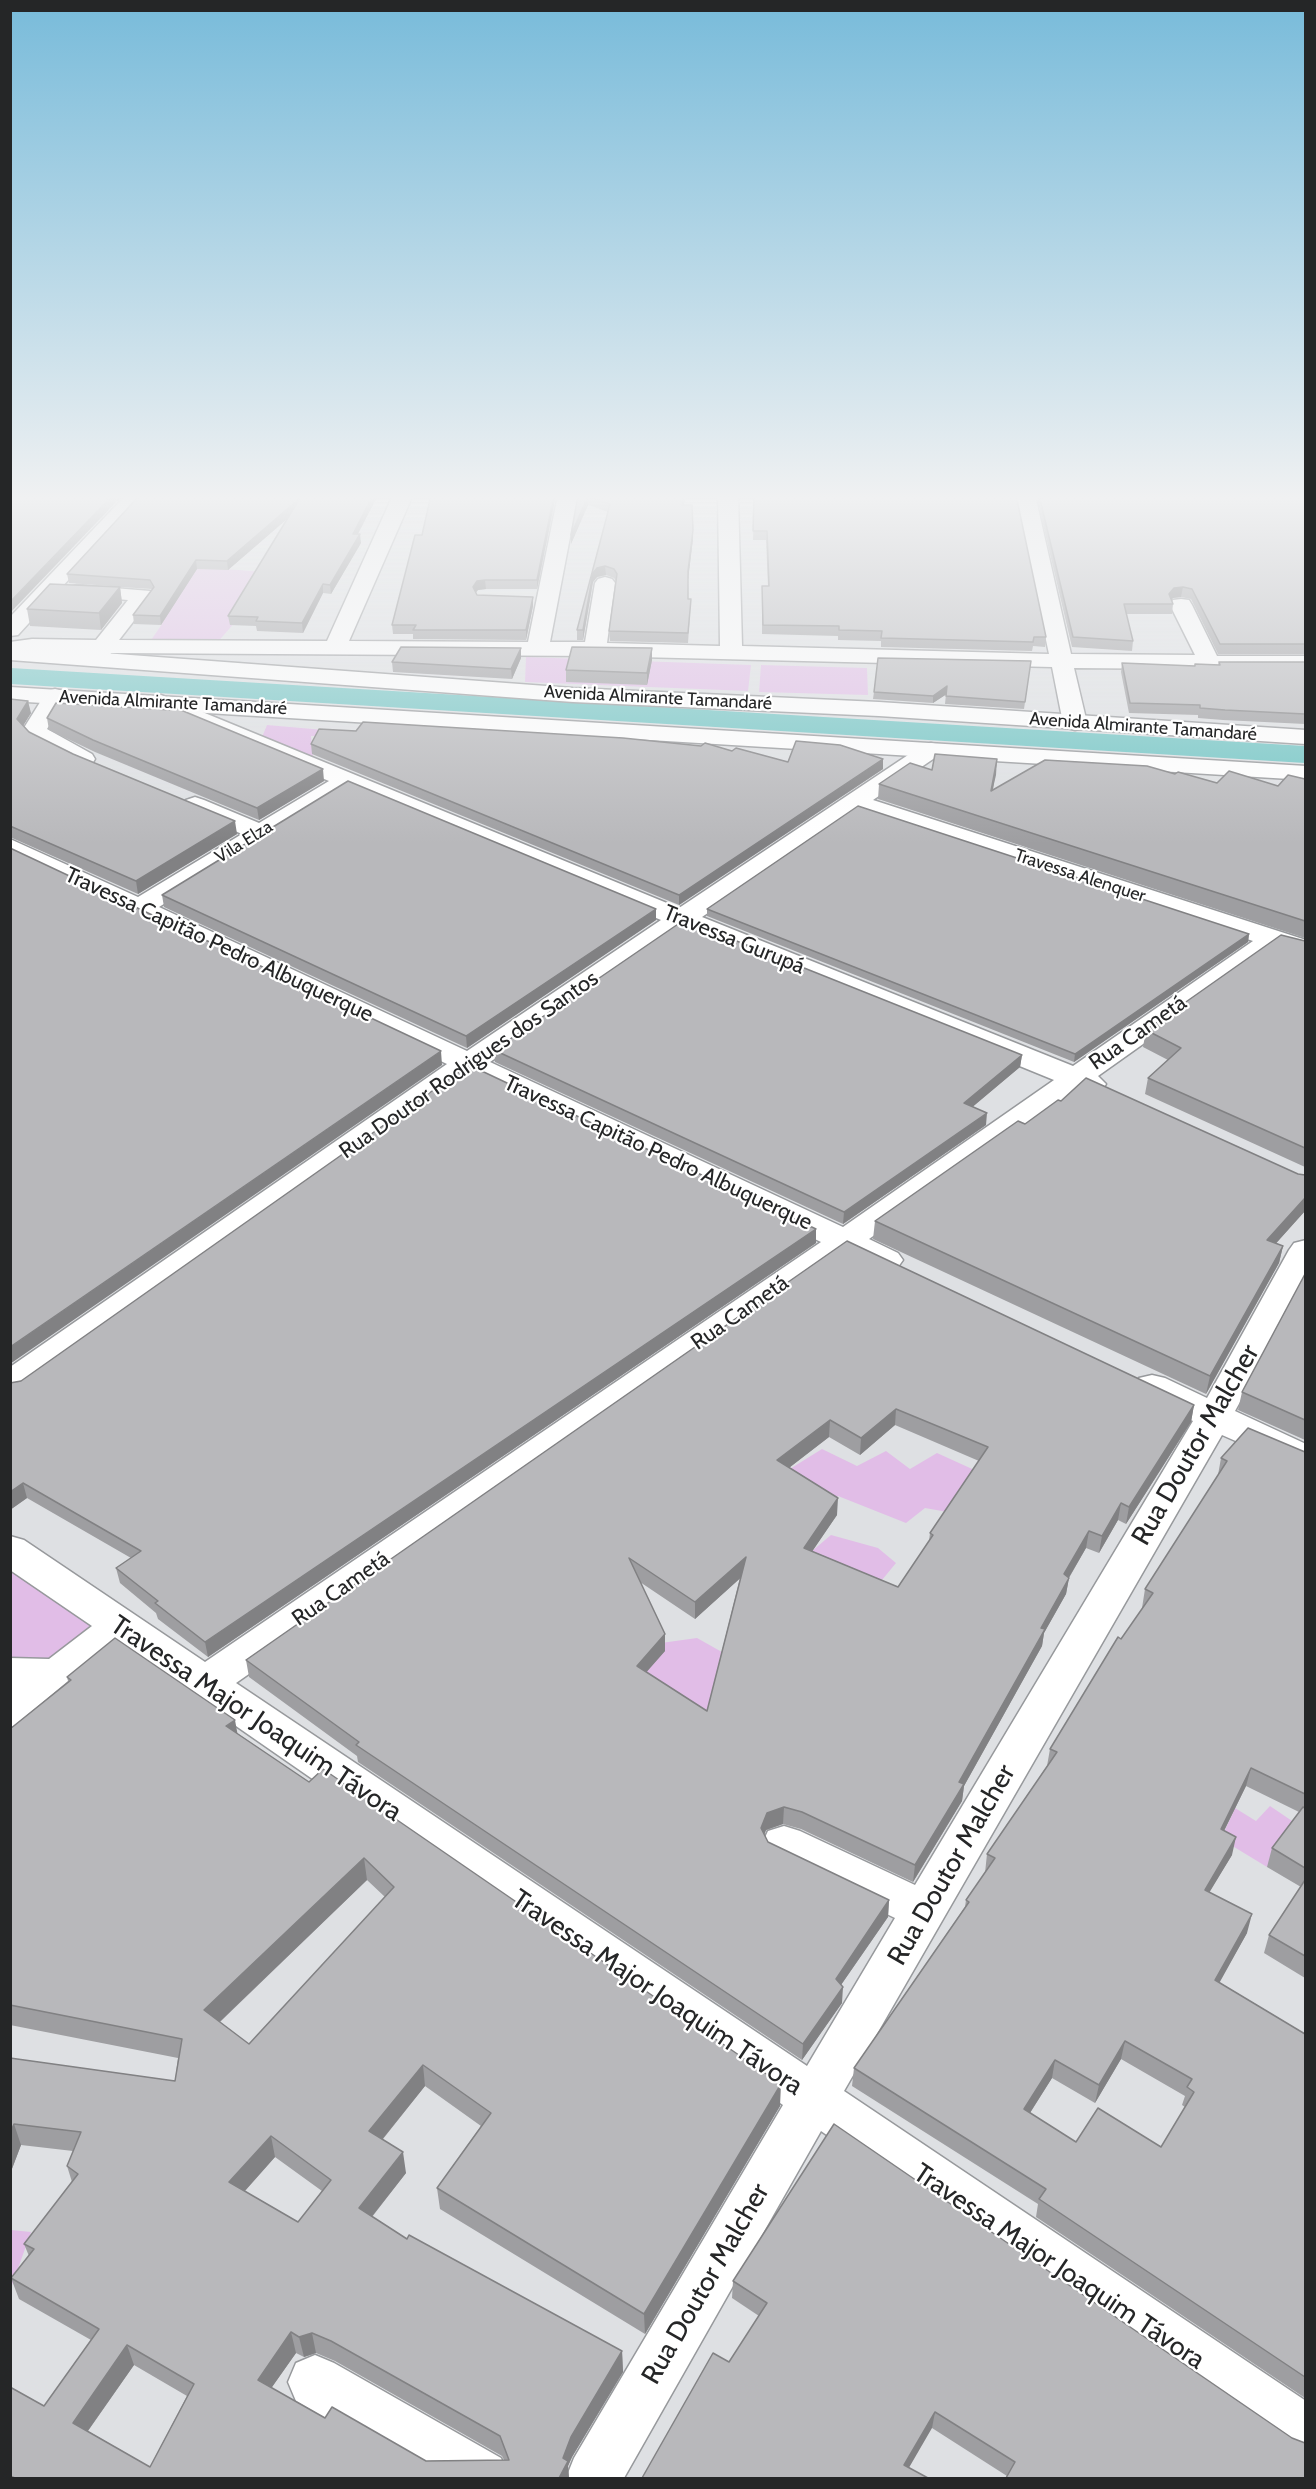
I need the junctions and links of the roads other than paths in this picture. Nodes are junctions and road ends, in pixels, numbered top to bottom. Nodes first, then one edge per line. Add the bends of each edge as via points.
1 (28, 611) edge
2 (132, 611) edge
3 (351, 611) edge
4 (537, 611) edge
5 (600, 611) edge
6 (730, 611) edge
7 (1052, 611) edge
8 (1184, 611) edge
9 (10, 630) edge
10 (335, 648) junction
11 (538, 648) junction
12 (596, 649) junction
13 (10, 651) edge
14 (731, 651) junction
15 (100, 652) junction
16 (1063, 661) junction
17 (1209, 662) junction
18 (1305, 663) edge
19 (10, 694) edge
20 (55, 696) junction
21 (161, 702) junction
22 (1075, 723) junction
23 (1305, 737) edge
24 (931, 750) junction
25 (107, 768) edge
26 (1305, 773) edge
27 (347, 780) junction
28 (172, 796) edge
29 (854, 802) junction
30 (259, 832) junction
31 (10, 847) edge
32 (141, 907) junction
33 (682, 919) junction
34 (1273, 939) junction
35 (1305, 949) edge
36 (467, 1064) junction
37 (1075, 1076) junction
38 (1117, 1096) edge
39 (845, 1241) junction
40 (1305, 1250) edge
41 (908, 1271) edge
42 (1130, 1376) edge
43 (10, 1385) edge
44 (1214, 1417) junction
45 (1305, 1459) edge
46 (10, 1550) edge
47 (121, 1626) junction
48 (10, 1674) edge
49 (58, 1675) junction
50 (205, 1683) junction
51 (10, 1711) edge
52 (784, 1844) dead end
53 (926, 1911) junction
54 (813, 2100) junction
55 (315, 2382) dead end
56 (1305, 2434) edge
57 (481, 2478) edge
58 (594, 2478) edge

1 - 9 street
2 - 15 street
3 - 10 street
4 - 11 street
5 - 12 street
6 - 14 street
7 - 16 street
8 - 17 street
10 - 11 street, Avenida Almirante Tamandaré
10 - 15 street, Avenida Almirante Tamandaré
11 - 12 street, Avenida Almirante Tamandaré
12 - 14 street, Avenida Almirante Tamandaré
13 - 15 street, Avenida Almirante Tamandaré
14 - 16 street, Avenida Almirante Tamandaré
15 - 22 street, Avenida Almirante Tamandaré via 573,695 879,709
16 - 17 street, Avenida Almirante Tamandaré
16 - 22 street
17 - 18 street, Avenida Almirante Tamandaré
19 - 20 street, Avenida Almirante Tamandaré
20 - 21 street, Avenida Almirante Tamandaré
20 - 25 street via 34,731 51,743
21 - 24 street, Avenida Almirante Tamandaré
21 - 27 street, Travessa Gurupá
22 - 23 street, Avenida Almirante Tamandaré
24 - 26 street, Avenida Almirante Tamandaré
24 - 29 street, Rua Doutor Rodrigues dos Santos
27 - 30 street, Vila Elza
27 - 33 street, Travessa Gurupá
28 - 30 street
29 - 33 street, Rua Doutor Rodrigues dos Santos
29 - 34 street, Travessa Alenquer
30 - 32 street, Vila Elza
31 - 32 street, Travessa Capitão Pedro Albuquerque
32 - 36 street, Travessa Capitão Pedro Albuquerque
33 - 36 street, Rua Doutor Rodrigues dos Santos
33 - 37 street, Travessa Gurupá
34 - 35 street, Travessa Alenquer
34 - 37 street, Rua Cametá
36 - 39 street, Travessa Capitão Pedro Albuquerque
36 - 43 street, Rua Doutor Rodrigues dos Santos
37 - 38 street, Travessa Gurupá
37 - 39 street, Rua Cametá
39 - 41 street, Travessa Capitão Pedro Albuquerque
39 - 50 street, Rua Cametá
40 - 44 street, Rua Doutor Malcher
42 - 44 street
44 - 45 street
44 - 53 street, Rua Doutor Malcher
46 - 47 street, Travessa Major Joaquim Távora
47 - 49 street
47 - 50 street, Travessa Major Joaquim Távora
48 - 49 street
49 - 51 street
50 - 54 street, Travessa Major Joaquim Távora
52 - 53 street
53 - 54 street, Rua Doutor Malcher
54 - 56 street, Travessa Major Joaquim Távora
54 - 58 street, Rua Doutor Malcher
55 - 57 street

